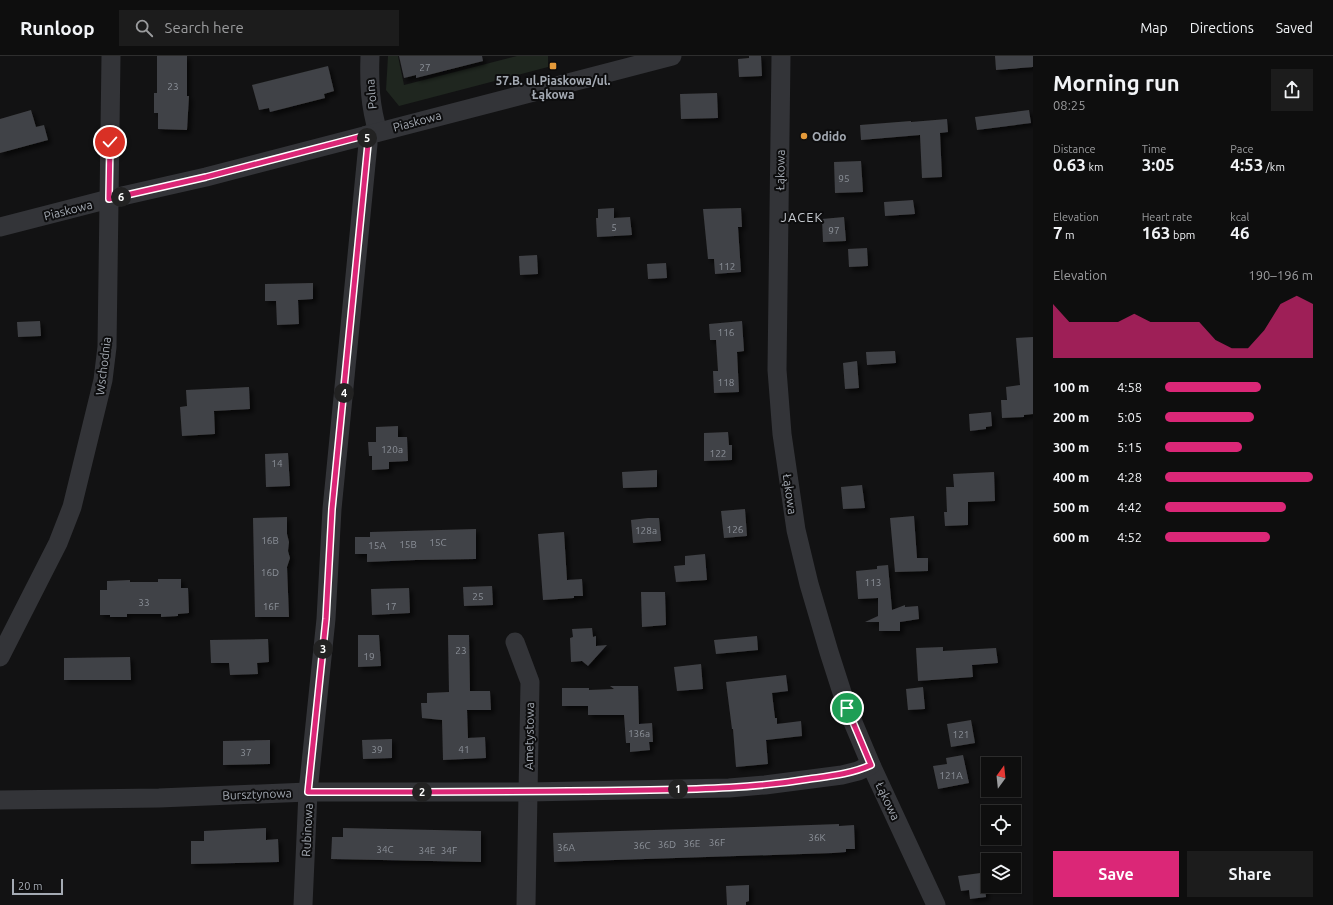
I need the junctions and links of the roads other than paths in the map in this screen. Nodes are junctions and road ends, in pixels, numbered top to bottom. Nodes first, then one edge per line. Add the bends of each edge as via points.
1 (111, 56) edge
2 (370, 56) edge
3 (672, 56) edge
4 (780, 56) edge
5 (372, 133) junction
6 (109, 199) junction
7 (0, 227) edge
8 (515, 642) dead end
9 (0, 657) edge
10 (871, 765) junction
11 (308, 792) junction
12 (528, 792) junction
13 (0, 800) edge
14 (303, 905) edge
15 (526, 905) edge
16 (936, 905) edge

1 - 6 street, Wschodnia
2 - 5 street, Polna via 369,94 374,120
3 - 5 street, Piaskowa
4 - 10 street, Łąkowa via 777,370 783,442 796,530 809,584 847,708
5 - 6 street, Piaskowa via 206,177
5 - 11 street, Rubinowa via 368,144 332,509 326,619
6 - 7 street, Piaskowa
6 - 9 street, Wschodnia via 107,347 103,380 72,507 58,543
8 - 12 street, Ametystowa via 530,682
10 - 12 street, Bursztynowa via 842,774 729,788
10 - 16 street, Łąkowa
11 - 12 street, Bursztynowa
11 - 13 street, Bursztynowa via 159,798
11 - 14 street, Rubinowa
12 - 15 street, Ametystowa

